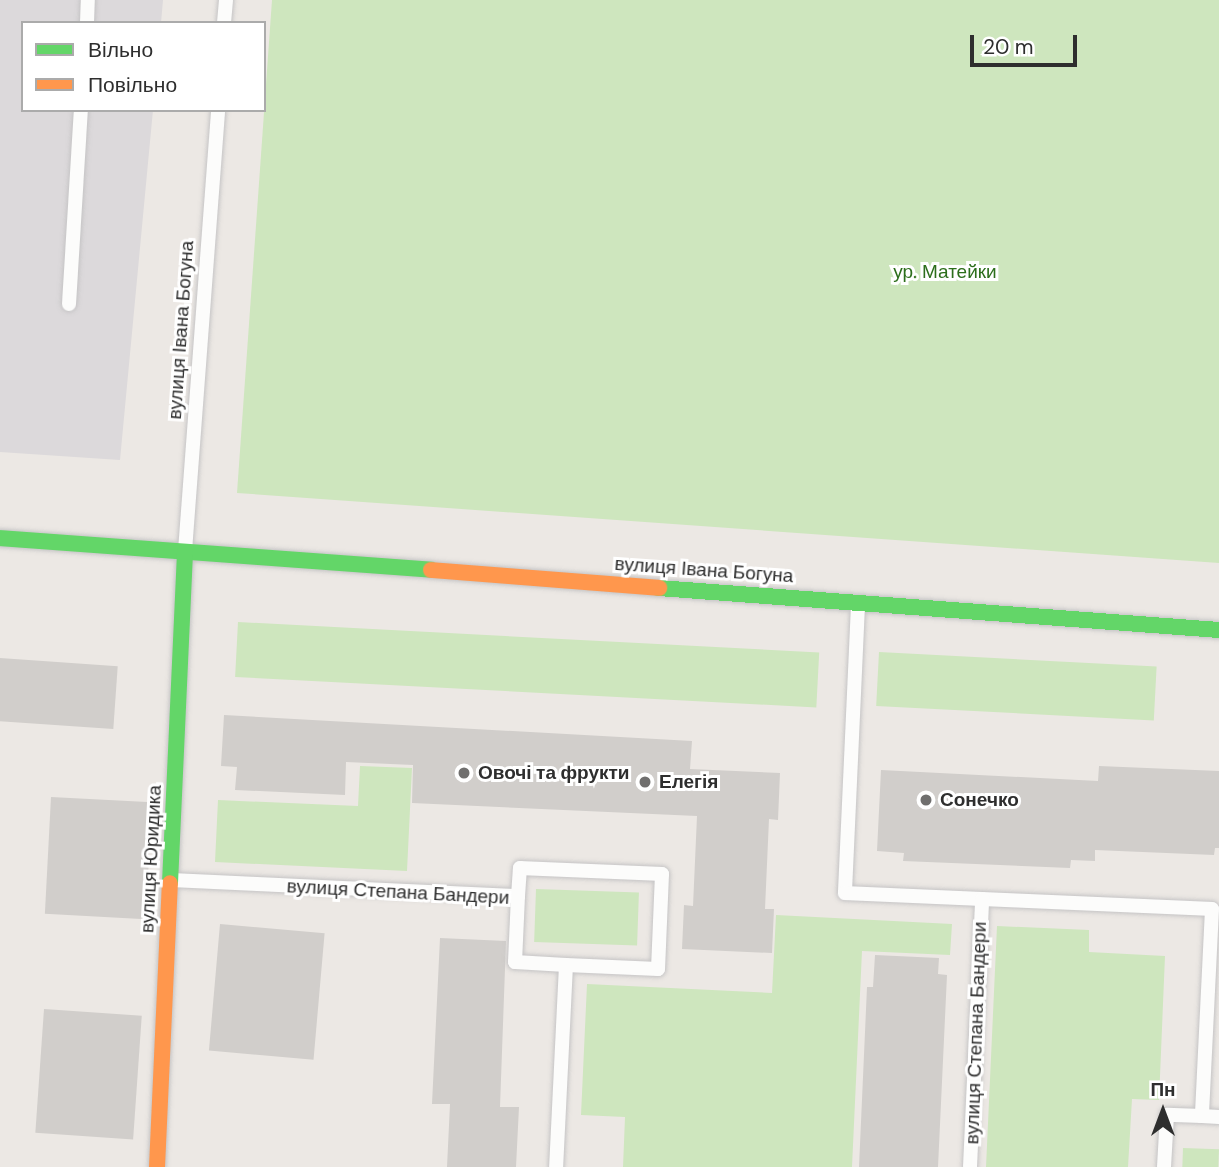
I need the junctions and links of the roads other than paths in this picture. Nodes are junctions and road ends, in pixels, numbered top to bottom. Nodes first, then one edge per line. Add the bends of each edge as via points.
1 (88, 0) edge
2 (226, 0) edge
3 (87, 21) edge
4 (224, 21) edge
5 (81, 112) edge
6 (218, 112) edge
7 (69, 304) dead end
8 (0, 538) edge
9 (185, 552) junction
10 (858, 602) junction
11 (1219, 630) edge
12 (171, 880) junction
13 (518, 896) junction
14 (982, 899) junction
15 (566, 965) junction
16 (1202, 1116) junction
17 (1219, 1116) edge
18 (157, 1167) edge
19 (556, 1167) edge
20 (970, 1167) edge
21 (1164, 1167) edge

1 - 3 lane
2 - 4 lane
5 - 7 lane
6 - 9 lane, вулиця Івана Богуна
8 - 9 main road, вулиця Івана Богуна
9 - 10 main road, вулиця Івана Богуна
9 - 12 main road, вулиця Юридика
10 - 11 main road, вулиця Івана Богуна
10 - 14 lane, вулиця Степана Бандери via 845,893
12 - 13 lane, вулиця Степана Бандери
12 - 18 main road, вулиця Юридика
13 - 15 lane, вулиця Степана Бандери via 515,962
13 - 15 lane via 520,869 662,874 658,969
14 - 16 lane, вулиця Степана Бандери via 1212,909
14 - 20 lane, вулиця Степана Бандери
15 - 19 lane
16 - 17 lane
16 - 21 lane via 1167,1115

